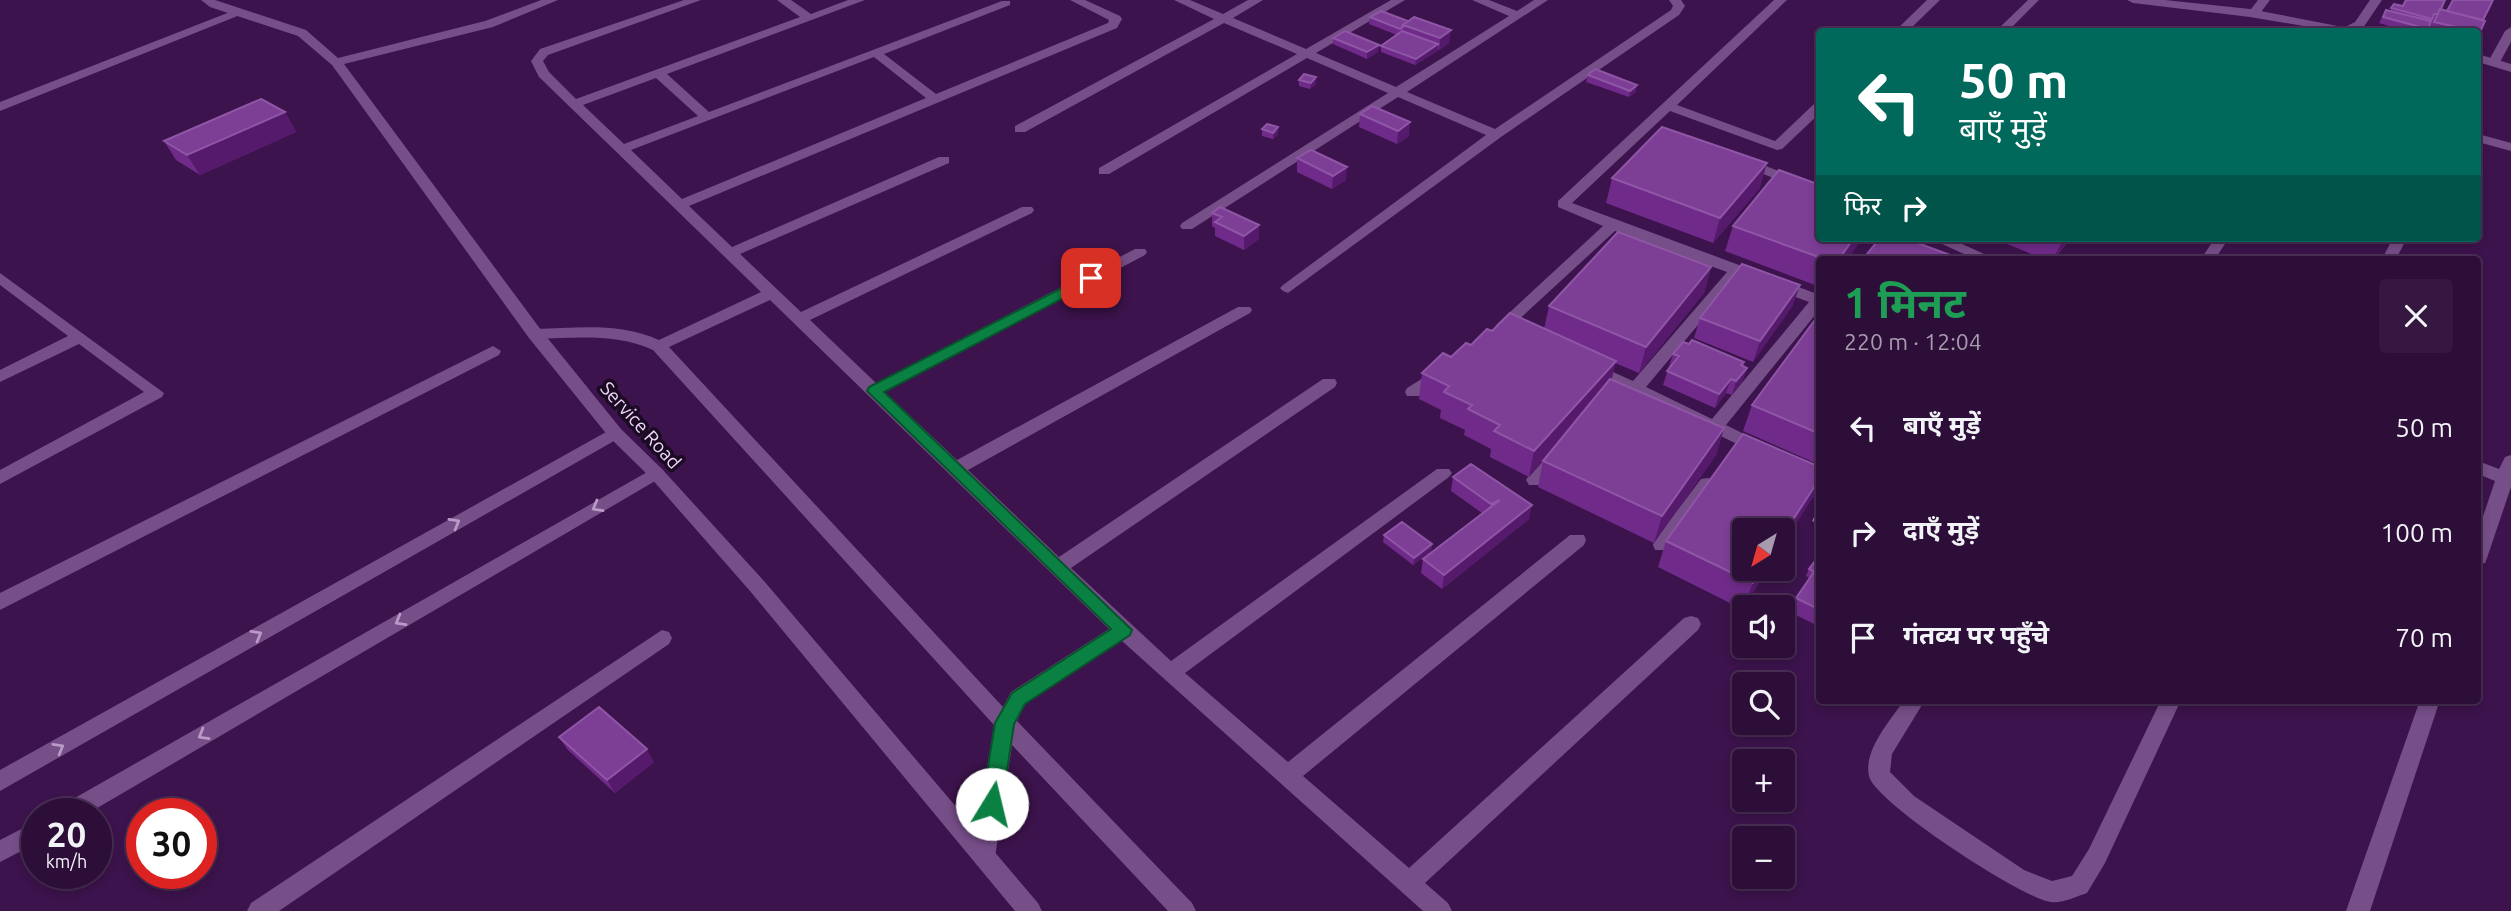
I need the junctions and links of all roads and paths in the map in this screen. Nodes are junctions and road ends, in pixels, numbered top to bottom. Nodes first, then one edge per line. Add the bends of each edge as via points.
1 (207, 0) edge
2 (552, 0) edge
3 (695, 0) edge
4 (783, 0) edge
5 (859, 0) edge
6 (1076, 0) edge
7 (1180, 0) edge
8 (1257, 0) edge
9 (1399, 0) edge
10 (1478, 0) edge
11 (1542, 0) edge
12 (1675, 0) edge
13 (1781, 0) edge
14 (1934, 0) edge
15 (2034, 0) edge
16 (2133, 0) edge
17 (2264, 0) edge
18 (2376, 0) edge
19 (1006, 3) dead end
20 (239, 13) junction
21 (2254, 13) junction
22 (1518, 15) junction
23 (809, 18) junction
24 (1223, 18) junction
25 (1904, 28) edge
26 (2004, 28) edge
27 (2345, 28) edge
28 (2358, 28) edge
29 (2511, 31) edge
30 (876, 53) junction
31 (1306, 55) junction
32 (2481, 59) edge
33 (336, 62) junction
34 (2494, 62) junction
35 (2511, 68) edge
36 (658, 73) junction
37 (1398, 93) junction
38 (935, 99) junction
39 (3, 104) edge
40 (575, 104) junction
41 (1668, 106) junction
42 (1816, 110) edge
43 (707, 117) junction
44 (1020, 129) dead end
45 (1496, 134) junction
46 (2481, 139) edge
47 (2511, 147) edge
48 (622, 149) junction
49 (1735, 158) edge
50 (944, 160) dead end
51 (1104, 171) dead end
52 (1816, 190) edge
53 (680, 205) junction
54 (1027, 209) dead end
55 (1613, 225) junction
56 (1187, 226) dead end
57 (1946, 242) edge
58 (1140, 252) dead end
59 (731, 253) junction
60 (1981, 256) edge
61 (1735, 270) junction
62 (4, 285) edge
63 (1288, 288) dead end
64 (773, 293) junction
65 (1816, 299) edge
66 (1816, 304) edge
67 (1244, 310) dead end
68 (799, 318) junction
69 (535, 334) junction
70 (80, 337) junction
71 (1527, 337) edge
72 (659, 346) junction
73 (493, 351) dead end
74 (1574, 359) edge
75 (1453, 362) edge
76 (0, 377) edge
77 (1329, 383) dead end
78 (1629, 385) junction
79 (874, 391) junction
80 (1413, 392) dead end
81 (1607, 397) edge
82 (1716, 426) junction
83 (615, 433) junction
84 (1564, 446) edge
85 (1775, 457) edge
86 (2481, 468) edge
87 (956, 469) junction
88 (1717, 471) edge
89 (656, 473) junction
90 (1443, 473) dead end
91 (2509, 473) edge
92 (0, 478) edge
93 (1535, 480) dead end
94 (1813, 519) dead end
95 (1816, 520) edge
96 (1577, 540) dead end
97 (1662, 545) dead end
98 (2481, 550) edge
99 (1058, 567) junction
100 (0, 602) edge
101 (1691, 624) dead end
102 (1123, 630) junction
103 (662, 638) dead end
104 (1171, 672) junction
105 (1912, 704) edge
106 (2169, 704) edge
107 (2429, 704) edge
108 (1005, 723) junction
109 (1288, 775) junction
110 (0, 781) edge
111 (95, 798) edge
112 (21, 840) edge
113 (0, 852) edge
114 (984, 857) junction
115 (1409, 883) junction
116 (259, 911) edge
117 (1030, 911) edge
118 (1184, 911) edge
119 (1440, 911) edge
120 (2358, 911) edge

1 - 20 street, Service Road
2 - 33 street via 489,24
3 - 40 street via 544,52 537,61 543,74
4 - 23 street
5 - 23 street
6 - 38 street via 1116,19 1113,25
7 - 24 street
8 - 24 street
9 - 31 street
10 - 22 street
11 - 22 street
12 - 45 street via 1679,6 1675,12
13 - 41 street
14 - 25 street
15 - 26 lane
16 - 21 street
17 - 21 street
18 - 28 street
19 - 30 street
20 - 33 street, Service Road via 302,33
20 - 39 street
21 - 27 street
22 - 37 street
23 - 36 street
24 - 31 street
24 - 44 street
29 - 34 street
30 - 38 street
30 - 43 street
31 - 37 street
31 - 51 street
32 - 34 street
33 - 69 street, Service Road
34 - 35 street
36 - 40 street
36 - 43 street
37 - 45 street
37 - 56 street
38 - 53 street
40 - 48 street
41 - 42 street via 1777,146
41 - 55 street via 1656,126 1563,204
43 - 48 street
45 - 63 street
46 - 47 street
48 - 53 street
49 - 52 street
50 - 59 street
53 - 59 street
54 - 68 street
55 - 61 street
55 - 71 street via 1606,242 1499,329
57 - 60 street
58 - 79 street
59 - 64 street
61 - 65 street
61 - 78 street via 1717,283
62 - 70 street
64 - 68 street
64 - 72 street
66 - 82 street
67 - 87 street
68 - 79 street
69 - 72 street via 643,337
69 - 83 street, Service Road
70 - 76 street
70 - 92 street via 156,393
72 - 108 street
73 - 100 street
74 - 78 street
75 - 80 street
77 - 99 street
78 - 81 street
78 - 82 street
79 - 87 street
82 - 85 street via 1737,444
83 - 89 street, Service Road
110 -> 83 street
84 - 93 street
86 - 91 street
87 - 99 street
88 - 97 street
89 -> 111 street
89 - 114 street, Service Road
90 - 104 street
91 - 98 street
94 - 95 path
96 - 109 street
99 - 102 street
101 - 115 street
102 - 104 street
102 - 108 street via 1018,698
103 - 116 street
104 - 109 street
105 - 106 street via 1882,752 1879,775 1906,803 2016,878 2052,892 2079,884 2091,865
107 - 120 street
108 - 114 street
108 - 118 street
109 - 115 street
112 - 113 street
114 - 117 street, Service Road
115 - 119 street

